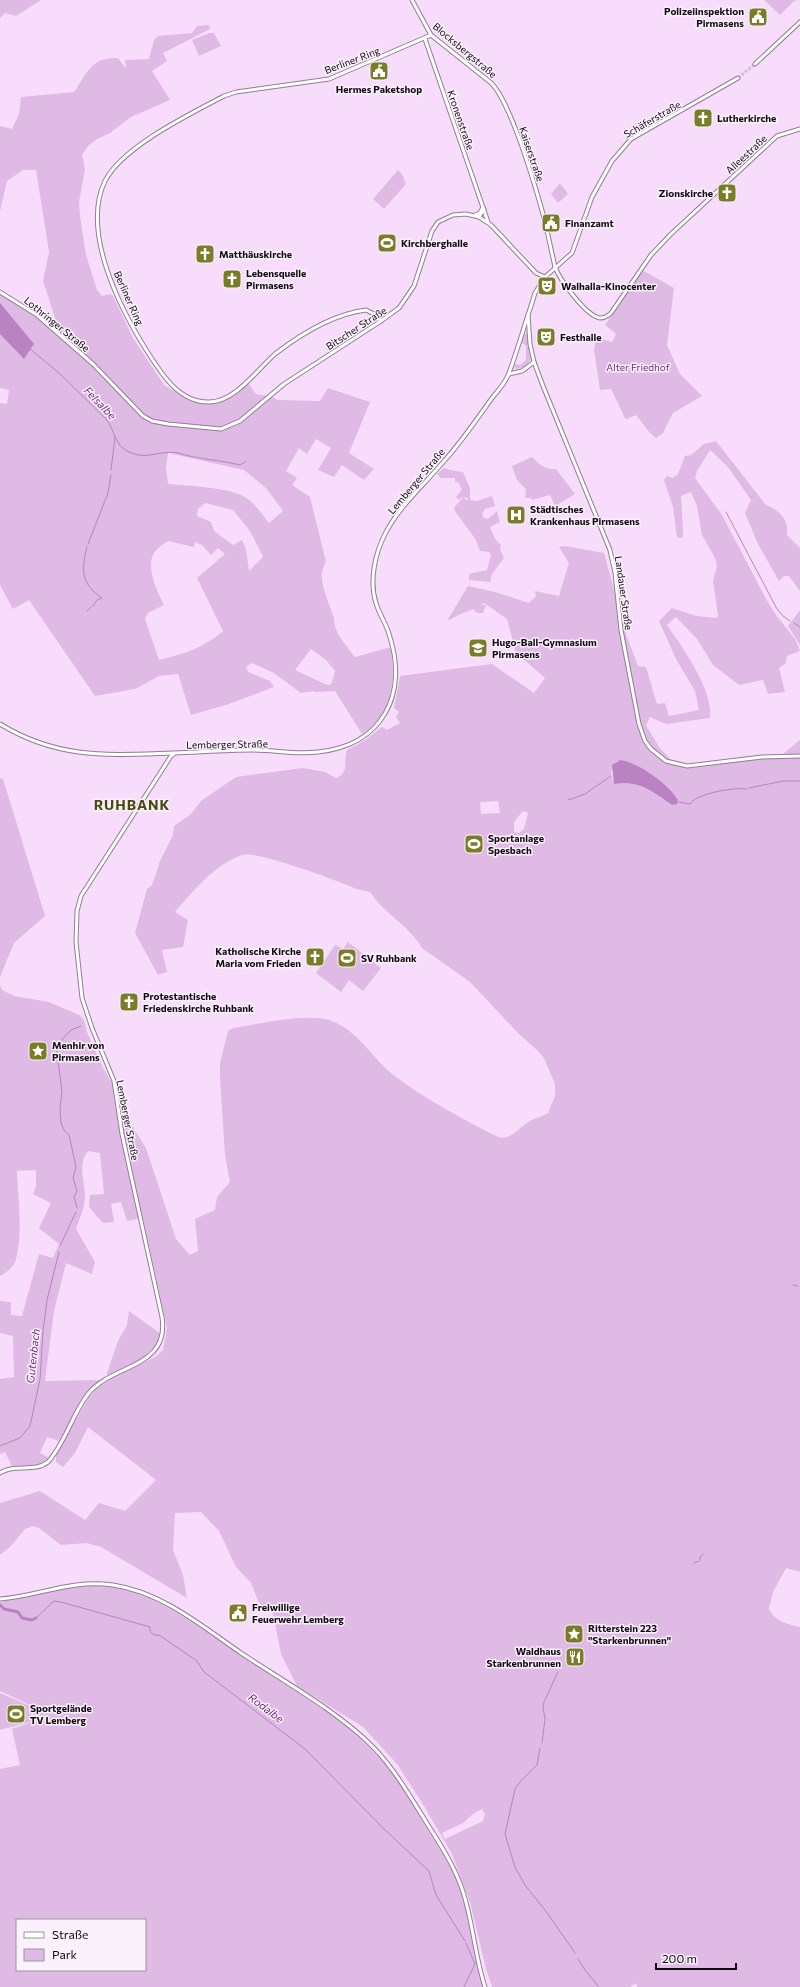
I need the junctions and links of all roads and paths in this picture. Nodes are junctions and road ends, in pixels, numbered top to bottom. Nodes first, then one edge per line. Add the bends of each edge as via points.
1 (412, 0) edge
2 (800, 22) edge
3 (431, 35) junction
4 (425, 39) junction
5 (755, 64) tunnel mouth
6 (738, 78) tunnel mouth
7 (498, 90) joint
8 (800, 129) edge
9 (484, 207) junction
10 (475, 215) junction
11 (479, 216) junction
12 (488, 222) junction
13 (577, 239) joint
14 (555, 267) junction
15 (545, 277) junction
16 (0, 292) edge
17 (528, 315) junction
18 (381, 321) junction
19 (522, 333) junction
20 (529, 333) junction
21 (534, 362) junction
22 (310, 367) joint
23 (511, 367) junction
24 (525, 369) junction
25 (537, 370) junction
26 (509, 374) junction
27 (515, 374) junction
28 (0, 724) edge
29 (175, 753) junction
30 (163, 754) junction
31 (800, 756) edge
32 (168, 758) junction
33 (0, 1473) edge
34 (0, 1599) edge
35 (485, 1987) edge

1 - 3 main road, Blocksbergstraße
2 - 5 main road
3 - 4 main road, Berliner Ring
3 - 7 main road, Blocksbergstraße
4 - 9 main road, Kronenstraße
4 - 18 main road, Berliner Ring via 329,79 236,92 224,96 151,137 130,152 108,177 98,203 103,256 120,303 164,376 181,393 193,399 212,402 228,398 276,354 319,325 365,310 371,311
6 - 13 main road, Schäferstraße via 633,137 624,145 596,189
7 - 14 main road, Kaiserstraße via 539,198
8 - 14 main road, Alleestraße via 780,134 773,139 664,241 647,260 611,313 603,318 596,316 583,305
9 - 10 main road
9 - 11 main road via 483,214
9 - 12 main road, Kronenstraße
10 - 11 main road, Bitscher Straße
10 - 18 main road, Bitscher Straße via 453,215 437,224 430,235 410,294 399,308
11 - 12 main road, Bitscher Straße
12 - 15 main road, Bitscher Straße via 540,275
13 - 14 main road, Landauer Straße via 571,254
14 - 15 main road, Landauer Straße
15 - 17 main road, Landauer Straße via 535,293
16 - 22 main road, Lothringer Straße via 37,315 101,371 138,413 147,419 168,424 227,428 240,421 271,394
17 - 19 main road, Lemberger Straße
17 - 20 main road, Landauer Straße
18 - 22 main road, Bitscher Straße
19 - 20 main road via 527,330
19 - 23 main road, Lemberger Straße
20 - 21 main road, Landauer Straße
21 - 24 main road
21 - 25 main road, Landauer Straße
23 - 26 main road, Lemberger Straße
23 - 27 main road
24 - 25 main road
24 - 27 main road
25 - 31 main road, Landauer Straße via 610,550 638,724 648,747 663,760 682,766 762,757
26 - 27 main road
26 - 29 main road, Lemberger Straße via 447,458 402,508 381,543 375,565 373,589 377,607 393,647 396,676 392,702 381,720 358,739 327,751
28 - 30 main road via 40,743 77,753
29 - 30 main road
29 - 32 main road, Lemberger Straße
30 - 32 main road
32 - 33 main road, Lemberger Straße via 83,893 77,911 76,942 84,1008 114,1081 120,1126 162,1317 163,1333 158,1347 149,1356 101,1382 88,1394 48,1462 35,1468 10,1468
34 - 35 main road via 86,1583 114,1585 142,1593 163,1602 192,1620 350,1727 374,1748 398,1778 452,1866 466,1902

